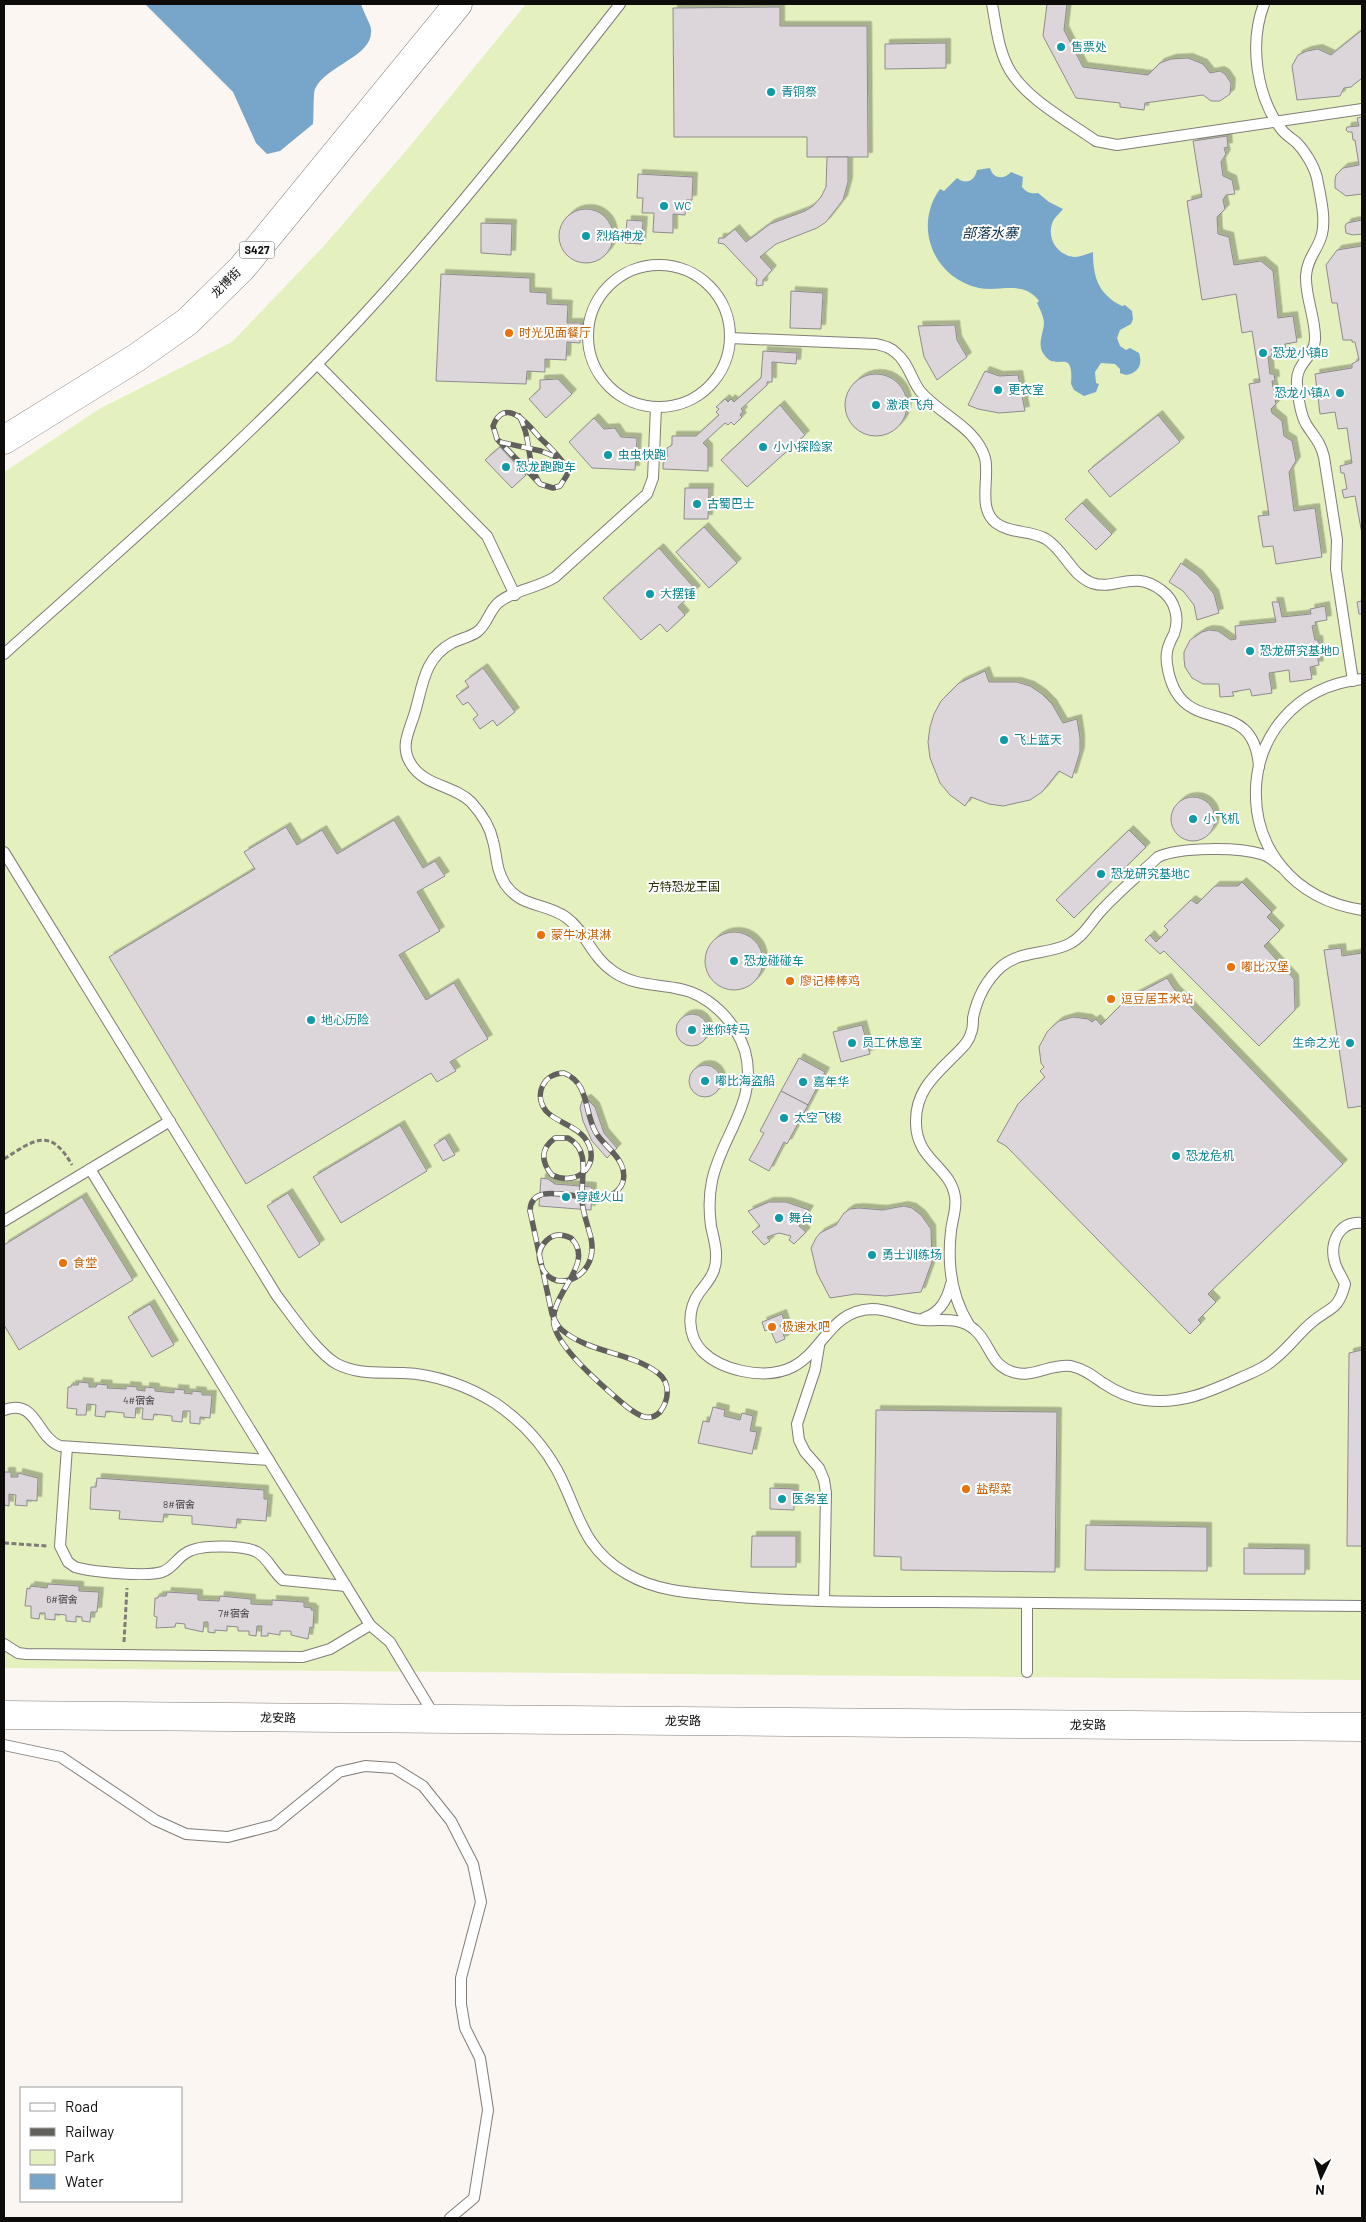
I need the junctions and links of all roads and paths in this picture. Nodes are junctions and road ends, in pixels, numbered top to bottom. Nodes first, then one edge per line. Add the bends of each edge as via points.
1 (458, 4) edge
2 (620, 4) edge
3 (992, 4) edge
4 (1264, 4) edge
5 (1362, 109) edge
6 (730, 338) junction
7 (316, 364) junction
8 (656, 407) junction
9 (4, 440) edge
10 (515, 595) junction
11 (4, 654) edge
12 (1358, 680) edge
13 (1259, 767) junction
14 (4, 852) edge
15 (1280, 866) junction
16 (1362, 910) edge
17 (170, 1121) junction
18 (4, 1159) edge
19 (90, 1169) junction
20 (78, 1176) junction
21 (4, 1220) edge
22 (1362, 1223) edge
23 (952, 1281) junction
24 (916, 1319) junction
25 (969, 1325) junction
26 (819, 1345) junction
27 (4, 1410) edge
28 (67, 1447) junction
29 (269, 1460) junction
30 (4, 1543) edge
31 (60, 1546) junction
32 (128, 1573) junction
33 (346, 1586) junction
34 (824, 1602) junction
35 (1027, 1603) junction
36 (1362, 1606) edge
37 (370, 1625) junction
38 (4, 1644) edge
39 (123, 1655) junction
40 (1027, 1672) dead end
41 (4, 1716) edge
42 (437, 1719) junction
43 (1362, 1727) edge
44 (4, 1745) edge
45 (450, 2218) edge

1 - 9 main road, 龙博街 / S427 via 242,268 187,322 136,358
2 - 7 lane via 389,288
3 - 5 lane via 1001,50 1018,83 1102,143 1117,145
4 - 12 lane via 1257,28 1256,48 1262,90 1270,113 1308,158 1316,175 1322,211 1322,236 1310,256 1306,279 1315,340 1312,351 1298,371 1297,382 1301,412 1321,443 1324,457 1337,540 1336,569
6 - 8 lane via 723,367 705,390 679,404
6 - 8 lane via 725,309 708,285 696,276 668,266 653,266 625,274 613,282 594,306 590,320 589,349 593,363 605,382 622,397
6 - 13 lane via 876,344 897,353 912,380 929,400 980,446 986,469 986,506 995,522 1046,539 1073,570 1093,583 1104,585 1125,580 1150,583 1169,596 1176,613 1176,624 1166,652 1176,692 1193,708 1242,727 1255,744
7 - 10 lane via 487,536
7 - 11 lane via 165,511
8 - 10 lane via 653,478 647,494 555,577
10 - 26 lane via 500,602 476,633 444,648 427,667 406,737 407,756 412,766 430,781 468,798 489,828 502,878 519,898 568,918 590,950 614,972 639,983 674,988 699,996 731,1023 746,1058 747,1082 741,1112 713,1175 709,1210 716,1258 714,1272 693,1303 692,1335 705,1354 718,1362 732,1369 762,1375 793,1367 807,1359
12 - 13 lane via 1324,689 1292,710 1269,740
13 - 15 lane via 1255,795 1257,814 1270,850
14 - 17 lane
15 - 16 lane via 1309,892 1344,907
15 - 23 lane via 1270,858 1248,851 1168,852 1158,857 1071,943 1014,959 991,977 977,1002 972,1033 964,1046 927,1083 916,1111 916,1138 925,1154 946,1177 954,1193 949,1246
17 - 19 lane
17 - 34 lane via 276,1296 334,1363 366,1373 430,1376 472,1390 510,1414 549,1456 576,1517 596,1548 624,1572 641,1581 681,1592
18 - 20 path via 36,1141 54,1143 61,1147
19 - 20 lane
19 - 29 lane
20 - 21 lane
22 - 25 lane via 1340,1230 1334,1241 1336,1265 1345,1284 1335,1307 1317,1318 1275,1360 1200,1396 1164,1400 1133,1397 1078,1368 1066,1366 1052,1366 1023,1375 1012,1372 994,1360 984,1339
23 - 24 lane via 942,1306 927,1317
23 - 25 lane via 960,1312
24 - 25 lane via 958,1320
24 - 26 lane via 881,1310 859,1311 836,1324
26 - 34 lane via 815,1370 797,1424 799,1440 824,1480 826,1493
27 - 28 lane via 14,1408 29,1413 50,1440
28 - 29 lane
28 - 31 lane
29 - 33 lane
30 - 31 path
31 - 32 lane via 68,1562 75,1567
32 - 33 lane via 161,1573 187,1552 207,1547 257,1552 283,1580
32 - 39 path
33 - 37 lane
34 - 35 lane
35 - 36 lane
35 - 40 lane
37 - 39 lane via 330,1650 303,1657
37 - 42 lane via 390,1642
38 - 39 lane via 26,1654
41 - 42 main road, 龙安路
42 - 43 main road, 龙安路
44 - 45 lane via 61,1757 155,1820 186,1834 228,1837 274,1825 339,1772 365,1766 394,1768 423,1786 451,1821 473,1864 481,1902 461,1978 461,2004 465,2028 480,2058 488,2110 474,2198

